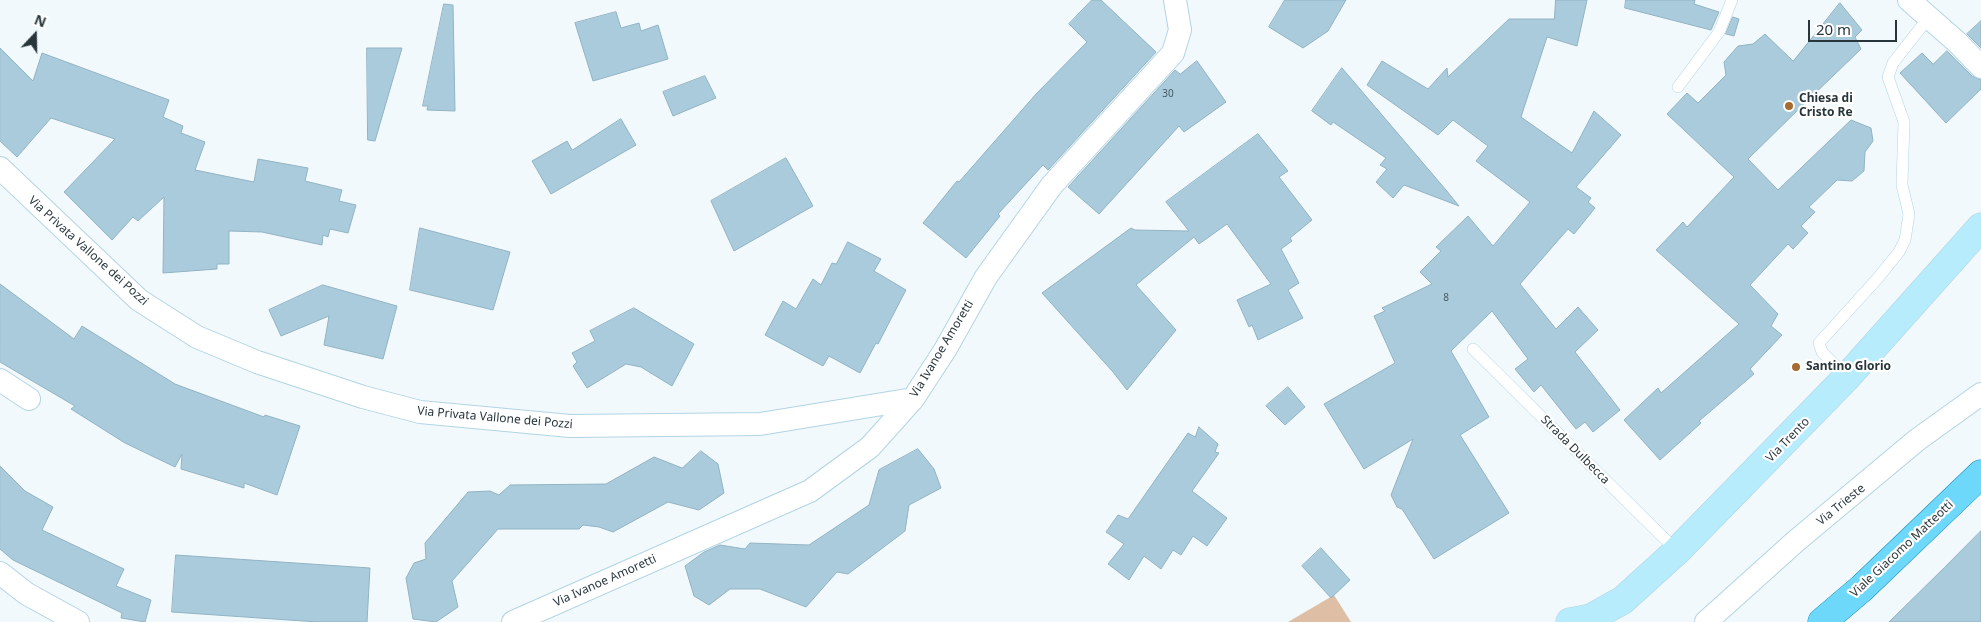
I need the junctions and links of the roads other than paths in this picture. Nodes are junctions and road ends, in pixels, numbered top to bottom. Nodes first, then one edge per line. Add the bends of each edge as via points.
1 (1176, 0) edge
2 (1732, 0) edge
3 (1909, 0) edge
4 (1929, 17) junction
5 (1981, 67) edge
6 (1678, 87) dead end
7 (0, 168) edge
8 (1981, 227) edge
9 (1473, 349) dead end
10 (1847, 377) junction
11 (0, 380) edge
12 (1981, 394) edge
13 (914, 398) junction
14 (28, 399) dead end
15 (1981, 474) edge
16 (1677, 552) junction
17 (0, 573) edge
18 (1711, 620) edge
19 (1583, 621) edge
20 (78, 622) edge
21 (513, 622) edge
22 (1822, 622) edge

1 - 13 street, Via Ivanoe Amoretti via 1180,30 1173,53 1052,185 986,276
2 - 6 lane via 1719,32
3 - 4 street
4 - 5 street
4 - 10 lane via 1889,70 1890,87 1903,118 1902,185 1909,214 1905,240 1877,279 1819,343 1822,352
7 - 13 street, Via Privata Vallone dei Pozzi via 139,300 198,337 257,362 420,412 570,426 760,424
8 - 10 main road, Via Trento
9 - 16 lane, Strada Dulbecca
10 - 16 main road, Via Trento
11 - 14 street
12 - 18 street, Via Trieste via 1918,440 1796,541
13 - 21 street, Via Ivanoe Amoretti via 870,447 810,491
15 - 22 main road, Viale Giacomo Matteotti
16 - 19 main road, Via Trento via 1623,600
17 - 20 street via 52,609

